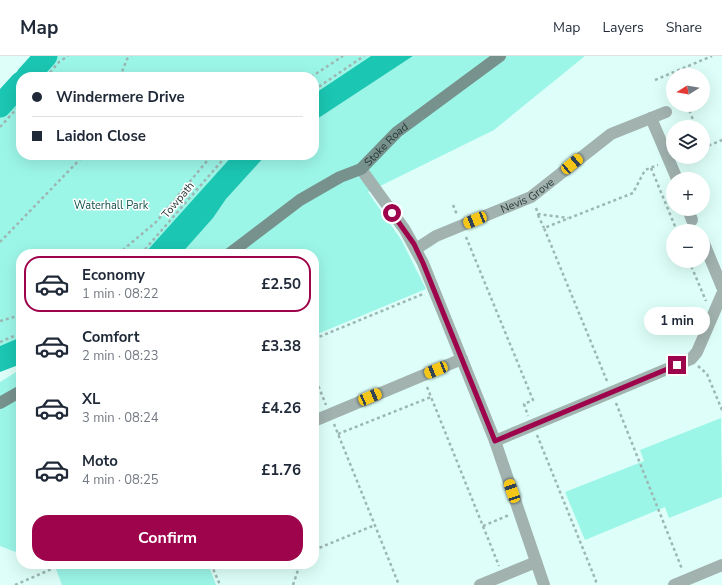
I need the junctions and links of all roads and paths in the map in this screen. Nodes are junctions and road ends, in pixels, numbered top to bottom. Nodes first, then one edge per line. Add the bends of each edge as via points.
1 (68, 56) edge
2 (131, 56) edge
3 (343, 56) edge
4 (364, 56) edge
5 (500, 56) edge
6 (712, 56) edge
7 (687, 68) edge
8 (50, 72) edge
9 (122, 72) edge
10 (319, 72) edge
11 (666, 77) edge
12 (656, 80) dead end
13 (319, 87) edge
14 (16, 109) edge
15 (666, 112) dead end
16 (651, 118) junction
17 (0, 127) edge
18 (722, 140) edge
19 (710, 144) edge
20 (666, 152) edge
21 (79, 160) edge
22 (208, 160) edge
23 (223, 160) edge
24 (666, 162) edge
25 (651, 168) junction
26 (361, 169) junction
27 (531, 197) junction
28 (453, 205) dead end
29 (538, 214) junction
30 (568, 218) junction
31 (674, 224) edge
32 (461, 226) junction
33 (544, 228) junction
34 (0, 242) edge
35 (124, 249) edge
36 (145, 249) edge
37 (236, 249) edge
38 (416, 249) junction
39 (710, 258) edge
40 (692, 268) edge
41 (722, 287) edge
42 (434, 290) junction
43 (722, 294) edge
44 (16, 316) edge
45 (713, 318) junction
46 (0, 321) edge
47 (16, 335) edge
48 (319, 337) edge
49 (0, 342) edge
50 (462, 359) junction
51 (690, 360) junction
52 (423, 375) junction
53 (319, 387) edge
54 (611, 391) junction
55 (16, 394) edge
56 (431, 397) junction
57 (0, 403) edge
58 (722, 410) edge
59 (330, 414) junction
60 (319, 419) edge
61 (532, 425) junction
62 (338, 434) junction
63 (495, 441) junction
64 (519, 511) junction
65 (375, 525) junction
66 (483, 526) junction
67 (319, 548) edge
68 (536, 562) junction
69 (722, 565) edge
70 (52, 569) edge
71 (213, 569) edge
72 (298, 569) edge
73 (502, 576) junction
74 (686, 580) junction
75 (15, 585) edge
76 (220, 585) edge
77 (292, 585) edge
78 (399, 585) edge
79 (480, 585) edge
80 (544, 585) edge
81 (594, 585) edge
82 (674, 585) edge

1 - 8 path
2 - 9 path via 127,59
3 - 10 path
4 - 13 path
5 - 26 street, Stoke Road via 397,132
6 - 7 path
11 - 12 path
14 - 17 path
15 - 16 street, Nevis Grove
16 - 20 street
16 - 27 street, Nevis Grove via 611,134
18 - 19 path
21 - 34 path
22 - 35 path via 156,222
23 - 36 path, Towpath
24 - 25 path
25 - 30 path via 646,170 633,193
25 - 31 path
26 - 37 street, Stoke Road via 340,177 300,200
26 - 38 street
27 - 29 path
27 - 32 street, Nevis Grove
28 - 32 path
29 - 30 path
29 - 33 path
30 - 33 path
32 - 38 street, Nevis Grove via 436,236
32 - 61 path via 533,400 524,404
33 - 54 path
38 - 42 street
39 - 41 street
40 - 45 path
42 - 48 path
42 - 50 street
43 - 45 street
44 - 46 path
45 - 51 street via 697,352
47 - 49 path
50 - 52 street
50 - 63 street
51 - 54 street
51 - 58 path via 707,374
52 - 56 path
52 - 59 street
53 - 59 path
54 - 61 street
54 - 74 path
55 - 57 street
56 - 62 path
56 - 66 path
59 - 60 street
59 - 62 path
61 - 63 street
61 - 81 path via 596,581
62 - 65 path
63 - 64 street
64 - 66 path
64 - 68 street
65 - 67 path
65 - 78 path
66 - 73 path
68 - 73 street
68 - 80 street
69 - 74 street
70 - 75 path
71 - 76 path
72 - 77 path
73 - 79 street
74 - 82 street

